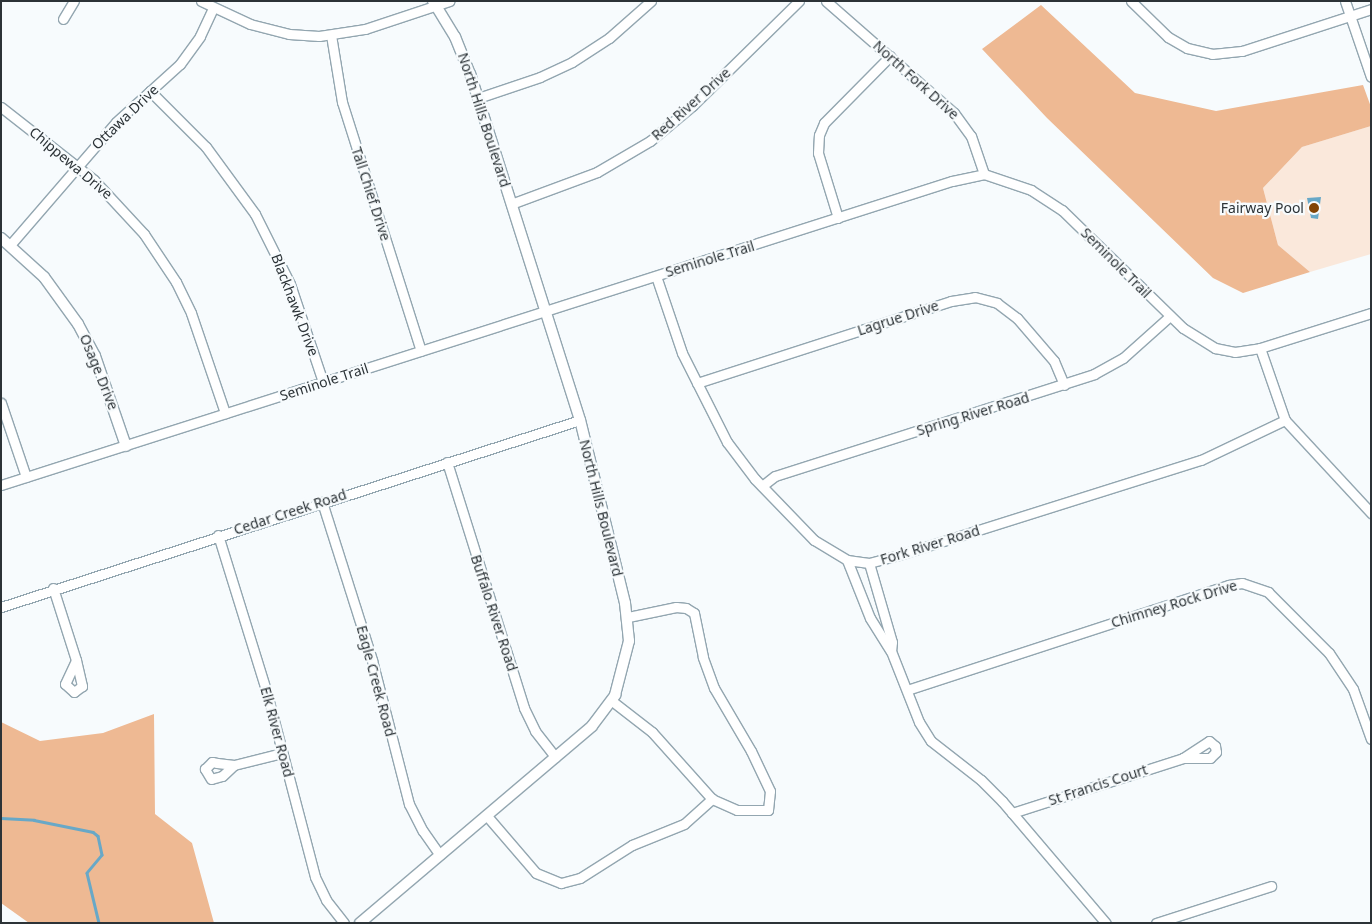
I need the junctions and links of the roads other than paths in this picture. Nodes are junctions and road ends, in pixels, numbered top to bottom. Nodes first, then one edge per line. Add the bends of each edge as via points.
1 (74, 1) edge
2 (201, 1) edge
3 (449, 1) edge
4 (651, 1) edge
5 (799, 1) edge
6 (826, 1) edge
7 (1131, 1) edge
8 (1346, 1) edge
9 (435, 4) edge
10 (213, 8) junction
11 (1371, 8) edge
12 (1350, 15) junction
13 (63, 19) dead end
14 (331, 35) junction
15 (890, 56) junction
16 (1371, 77) edge
17 (150, 91) junction
18 (478, 98) junction
19 (1, 107) edge
20 (77, 166) junction
21 (984, 174) junction
22 (511, 204) junction
23 (838, 218) junction
24 (1, 238) edge
25 (10, 245) junction
26 (656, 276) junction
27 (545, 311) junction
28 (1371, 313) edge
29 (1170, 316) junction
30 (1260, 348) junction
31 (421, 351) junction
32 (323, 382) junction
33 (697, 383) junction
34 (1064, 385) junction
35 (1, 403) edge
36 (225, 413) junction
37 (580, 420) junction
38 (1285, 420) junction
39 (126, 446) junction
40 (448, 462) junction
41 (26, 478) junction
42 (1, 485) edge
43 (762, 486) junction
44 (322, 502) junction
45 (1371, 513) edge
46 (218, 535) junction
47 (847, 560) junction
48 (870, 563) junction
49 (53, 588) junction
50 (1, 607) edge
51 (628, 617) junction
52 (891, 651) junction
53 (76, 660) dead end
54 (907, 690) junction
55 (612, 700) junction
56 (1371, 738) edge
57 (282, 753) junction
58 (555, 757) junction
59 (1183, 758) dead end
60 (234, 765) dead end
61 (712, 799) junction
62 (1012, 813) junction
63 (487, 816) junction
64 (440, 855) junction
65 (1271, 886) dead end
66 (344, 923) edge
67 (360, 923) edge
68 (1106, 923) edge
69 (1156, 923) edge

1 - 13 street
2 - 10 street
3 - 9 street
4 - 18 street via 610,38 572,62 540,77
5 - 22 street, Red River Drive via 692,106 650,141 597,172
6 - 15 street, North Fork Drive
7 - 12 street via 1168,37 1187,48 1212,54 1242,51
8 - 12 street
9 - 14 street via 365,30
9 - 18 street, North Hills Boulevard via 464,55
10 - 14 street via 272,30
10 - 17 street, Ottawa Drive via 191,50
11 - 12 street
12 - 16 street
14 - 31 street, Tall Chief Drive via 342,102
15 - 21 street, North Fork Drive via 957,116 979,152
15 - 23 street via 824,122 819,135 818,153
17 - 20 street, Ottawa Drive via 116,122
17 - 32 street, Blackhawk Drive via 206,147 255,214 290,284
18 - 22 street, North Hills Boulevard
19 - 20 street, Chippewa Drive
20 - 25 street, Ottawa Drive
20 - 36 street, Chippewa Drive via 129,216 176,282 197,328
21 - 23 street, Seminole Trail via 952,181
21 - 29 street, Seminole Trail via 1018,184 1062,210
22 - 27 street, North Hills Boulevard
23 - 26 street, Seminole Trail
24 - 25 street, Osage Drive
25 - 39 street, Osage Drive via 44,277 78,324 101,370
26 - 27 street, Seminole Trail
26 - 33 street, Fork River Road via 672,326
27 - 31 street, Seminole Trail
27 - 37 street, North Hills Boulevard
28 - 30 street, Seminole Trail
29 - 30 street, Seminole Trail via 1192,336 1214,348 1235,352
29 - 34 street, Spring River Road via 1123,358
30 - 38 street
31 - 32 street, Seminole Trail
32 - 36 street, Seminole Trail
33 - 34 street, Lagrue Drive via 950,301 975,297 997,303 1017,318 1050,355
33 - 43 street, Fork River Road via 728,442
34 - 43 street, Spring River Road via 775,476
35 - 41 street
36 - 39 street, Seminole Trail
37 - 40 street, Cedar Creek Road
37 - 51 street, North Hills Boulevard
38 - 45 street
38 - 48 street, Fork River Road via 1201,460
39 - 41 street, Seminole Trail
40 - 44 street, Cedar Creek Road
40 - 58 street, Buffalo River Road via 524,708
41 - 42 street, Seminole Trail
43 - 47 street, Fork River Road via 814,540
44 - 46 street, Cedar Creek Road
44 - 64 street, Eagle Creek Road via 372,660 409,804
46 - 49 street, Cedar Creek Road
46 - 57 street, Elk River Road
47 - 48 street, Fork River Road
47 - 52 street via 870,618
48 - 52 street via 892,642
49 - 50 street, Cedar Creek Road
49 - 53 street
51 - 55 street, North Hills Boulevard via 628,653
51 - 61 street via 676,607 694,613 703,657 714,688 766,784 771,802 766,812 729,809
52 - 54 street
54 - 56 street, Chimney Rock Drive via 1242,583 1268,592 1329,653 1353,689
54 - 62 street via 919,722 931,741 981,780
55 - 58 street, North Hills Boulevard via 592,726
55 - 61 street via 652,732
57 - 60 street
57 - 66 street, Elk River Road via 315,877 326,900
58 - 63 street, North Hills Boulevard
59 - 62 street, St Francis Court
61 - 63 street via 684,824 632,844 580,878 566,883 553,882 536,873
62 - 68 street
63 - 64 street, North Hills Boulevard
64 - 67 street, North Hills Boulevard
65 - 69 street

